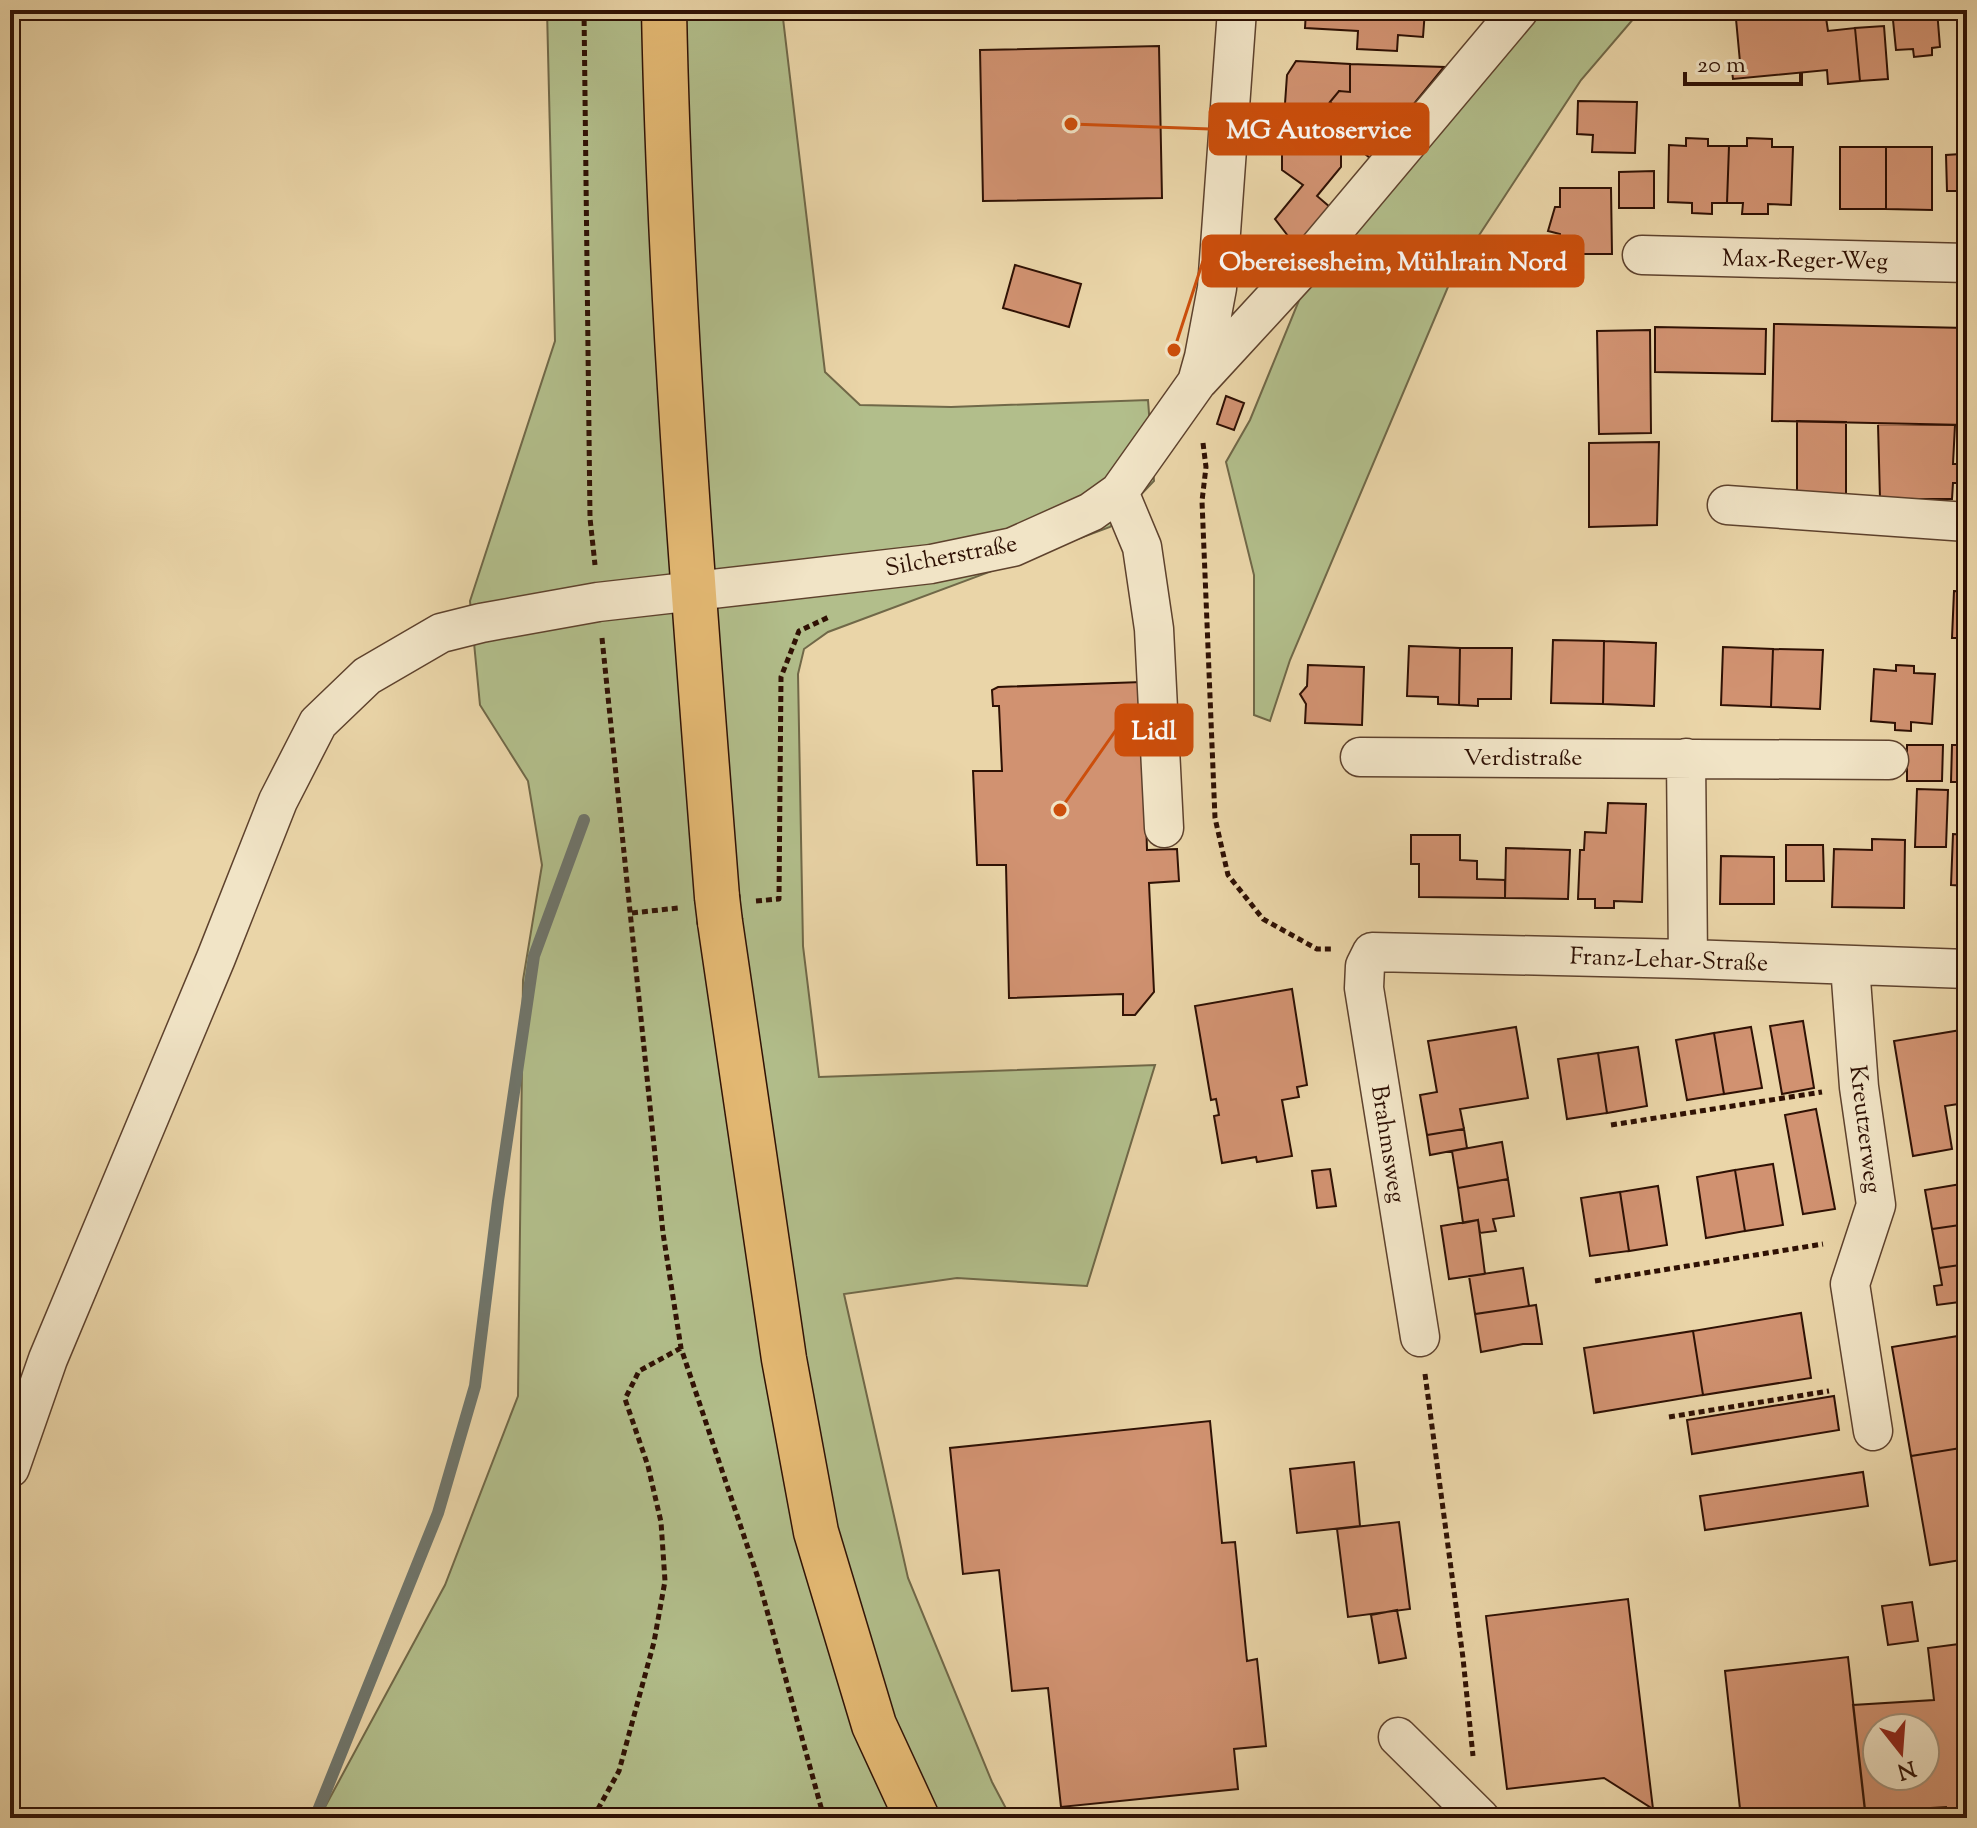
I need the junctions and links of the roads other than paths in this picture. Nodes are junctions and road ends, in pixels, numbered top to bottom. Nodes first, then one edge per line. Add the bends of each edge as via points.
1 (664, 10) edge
2 (1237, 10) edge
3 (1519, 10) edge
4 (1642, 255) dead end
5 (1967, 263) edge
6 (1197, 382) junction
7 (1119, 492) junction
8 (1727, 505) dead end
9 (1967, 522) edge
10 (693, 591) junction
11 (1360, 757) dead end
12 (1686, 758) junction
13 (1889, 760) dead end
14 (1164, 828) dead end
15 (1372, 952) joint
16 (1688, 959) junction
17 (1850, 966) junction
18 (1967, 969) edge
19 (1420, 1337) road end
20 (1873, 1431) dead end
21 (10, 1468) edge
22 (1398, 1737) dead end
23 (917, 1818) edge
24 (1480, 1818) edge

1 - 10 main road
2 - 6 street, Silcherstraße via 1217,288
3 - 6 street via 1303,267
4 - 5 street, Max-Reger-Weg
6 - 7 street, Silcherstraße
7 - 10 street, Silcherstraße via 1091,512 1013,547 931,564
7 - 14 street via 1142,547 1154,629
8 - 9 street
10 - 21 street, Silcherstraße via 598,602 441,633 367,676 318,723 278,801 48,1359
10 - 23 main road via 718,907 784,1359 816,1532 874,1725
11 - 12 street, Verdistraße
12 - 13 street, Verdistraße
12 - 16 street
15 - 16 street, Franz-Lehar-Straße
15 - 19 street, Brahmsweg via 1364,988
16 - 17 street, Franz-Lehar-Straße
17 - 18 street, Franz-Lehar-Straße
17 - 20 street, Kreutzerweg via 1859,1087 1876,1205 1850,1284
22 - 24 street

